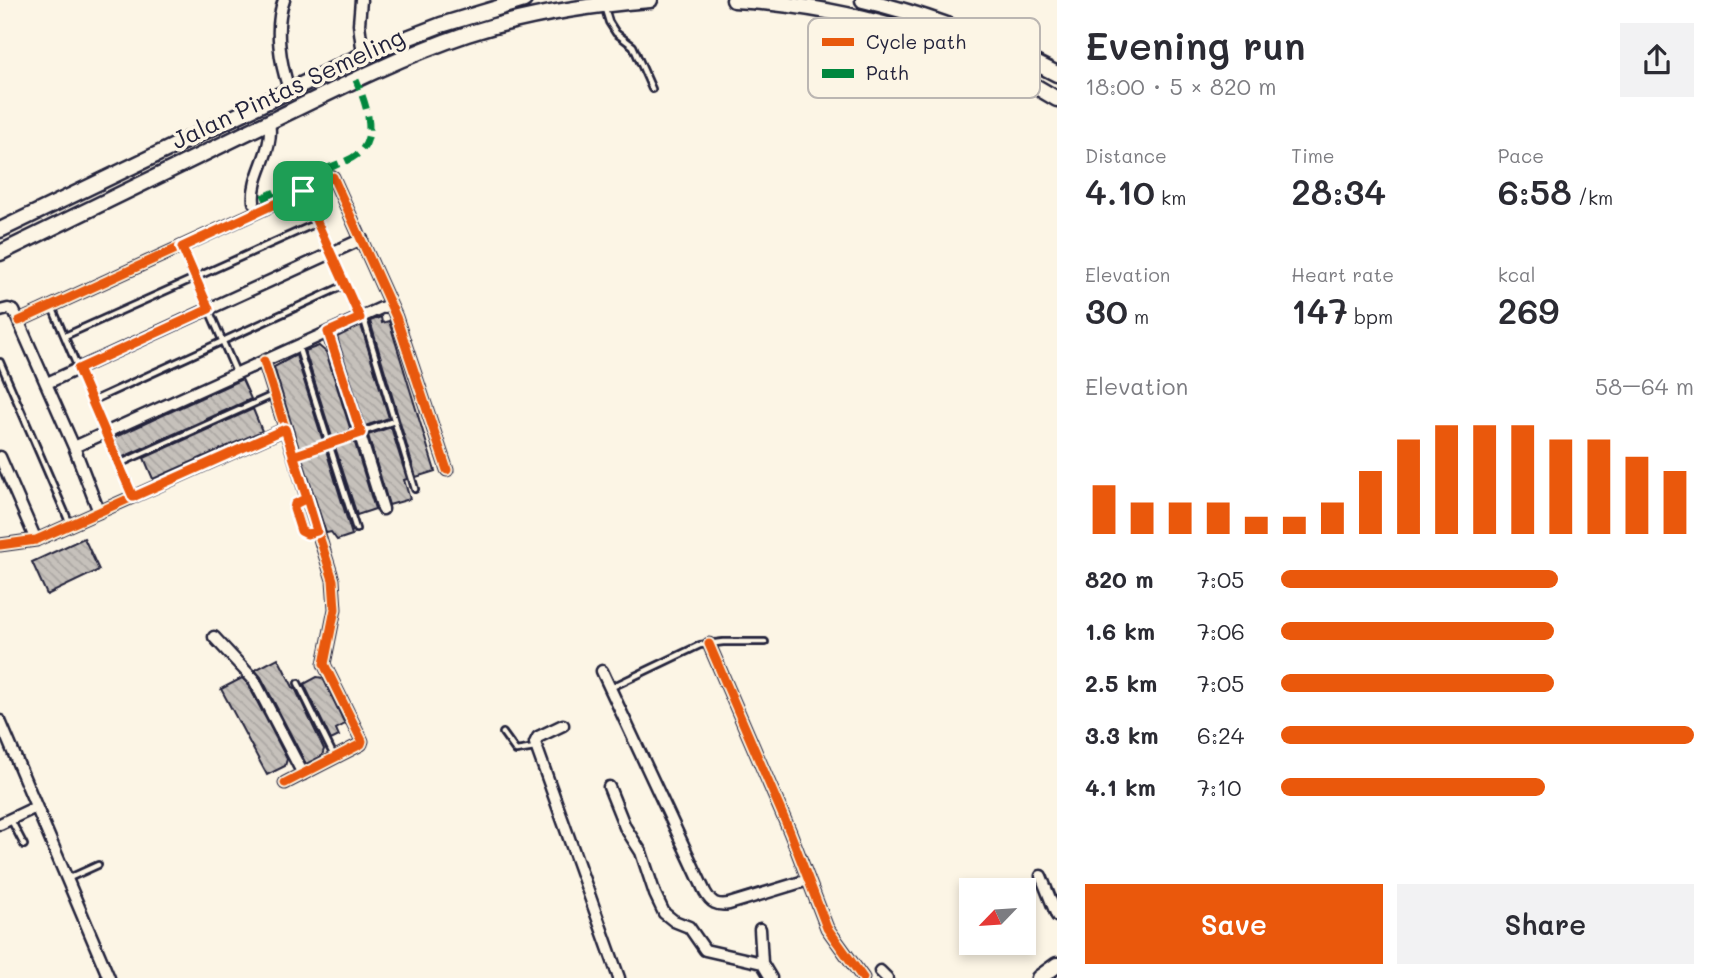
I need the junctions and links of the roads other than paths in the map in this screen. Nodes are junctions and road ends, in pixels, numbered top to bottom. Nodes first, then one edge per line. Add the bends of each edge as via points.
1 (284, 0) edge
2 (524, 0) edge
3 (650, 0) edge
4 (734, 0) edge
5 (863, 0) edge
6 (363, 1) edge
7 (604, 5) junction
8 (852, 18) edge
9 (930, 18) edge
10 (363, 55) junction
11 (1040, 66) edge
12 (1057, 74) edge
13 (289, 89) junction
14 (652, 89) dead end
15 (1040, 90) edge
16 (1057, 99) edge
17 (269, 122) junction
18 (303, 191) junction
19 (254, 202) dead end
20 (317, 223) junction
21 (0, 230) edge
22 (362, 239) junction
23 (182, 247) junction
24 (0, 253) edge
25 (331, 253) junction
26 (195, 278) junction
27 (345, 285) junction
28 (390, 304) junction
29 (51, 306) junction
30 (209, 309) junction
31 (0, 311) edge
32 (361, 317) junction
33 (19, 321) junction
34 (328, 332) junction
35 (65, 336) junction
36 (223, 341) junction
37 (298, 346) junction
38 (264, 361) junction
39 (0, 362) edge
40 (78, 369) junction
41 (236, 374) junction
42 (47, 383) junction
43 (274, 394) junction
44 (92, 401) junction
45 (394, 421) junction
46 (285, 429) junction
47 (106, 433) junction
48 (361, 433) junction
49 (329, 444) junction
50 (74, 447) junction
51 (293, 456) junction
52 (0, 457) edge
53 (119, 464) junction
54 (447, 470) dead end
55 (415, 489) dead end
56 (133, 497) junction
57 (307, 498) junction
58 (383, 509) dead end
59 (99, 512) junction
60 (70, 525) junction
61 (355, 529) dead end
62 (317, 531) junction
63 (36, 540) junction
64 (0, 545) edge
65 (214, 637) dead end
66 (765, 642) dead end
67 (709, 644) junction
68 (602, 671) dead end
69 (298, 683) dead end
70 (610, 688) junction
71 (0, 721) edge
72 (563, 725) dead end
73 (503, 733) dead end
74 (536, 748) junction
75 (335, 758) junction
76 (303, 774) junction
77 (285, 783) dead end
78 (609, 787) dead end
79 (36, 807) junction
80 (11, 819) junction
81 (0, 824) edge
82 (24, 845) dead end
83 (98, 865) dead end
84 (1041, 876) dead end
85 (66, 880) junction
86 (808, 880) junction
87 (1057, 916) edge
88 (760, 929) dead end
89 (762, 963) junction
90 (1057, 965) edge
91 (108, 978) edge
92 (619, 978) edge
93 (771, 978) edge
94 (863, 978) edge
95 (1039, 978) edge

1 - 13 street via 280,51
2 - 10 main road, Jalan Pintas Semeling via 474,13
3 - 7 main road, Jalan Pintas Semeling
4 - 8 main road via 810,8
5 - 9 main road
6 - 10 street via 359,24
7 - 14 lane via 616,33 633,46
7 - 17 main road, Jalan Pintas Semeling via 510,22 450,40
10 - 13 main road, Jalan Pintas Semeling
11 - 12 main road
13 - 21 main road, Jalan Pintas Semeling
15 - 16 main road
17 - 19 street via 268,152 254,189
17 - 24 main road, Jalan Pintas Semeling
18 - 20 lane
18 - 22 street via 333,177
18 - 23 street
20 - 25 lane
20 - 26 lane
22 - 25 street
22 - 28 street
23 - 26 lane
23 - 29 street
25 - 27 lane
25 - 30 street
26 - 30 lane
26 - 35 lane
27 - 32 lane
27 - 36 lane
28 - 32 street
28 - 54 street
29 - 33 street
29 - 35 lane
30 - 36 lane
30 - 40 street
31 - 33 street via 12,310
32 - 34 street
32 - 45 lane
33 - 42 street
34 - 37 street
34 - 48 street
35 - 40 lane
36 - 41 lane
36 - 44 lane
37 - 38 street
37 - 49 lane
38 - 41 street
38 - 43 street
39 - 60 lane
40 - 42 street
40 - 44 lane
41 - 47 street
42 - 50 street
43 - 46 street
43 - 53 lane
44 - 47 lane
45 - 48 lane
45 - 55 lane
46 - 51 street
46 - 56 street
47 - 50 street
47 - 53 lane
48 - 49 lane
48 - 58 street
49 - 51 lane
49 - 61 lane
50 - 59 street
51 - 57 street
52 - 63 street
53 - 56 lane
56 - 59 street
57 - 62 street
57 - 62 lane via 295,504 298,522 307,534
59 - 60 street
60 - 63 street
62 - 75 street via 335,599 324,664 362,741
63 - 64 street
65 - 76 street via 254,680
66 - 67 lane
67 - 70 lane
67 - 86 street
68 - 70 street
69 - 75 lane
70 - 86 street via 713,903 729,904
71 - 79 street
72 - 74 street via 538,737
73 - 74 lane via 516,751
74 - 92 street
75 - 76 street
76 - 77 street
78 - 89 street via 664,913 689,927 705,950
79 - 80 street
79 - 85 street
80 - 81 street
80 - 82 lane
83 - 85 lane
84 - 87 street
85 - 91 street
86 - 94 street via 829,933
88 - 89 street
89 - 93 street
90 - 95 main road

